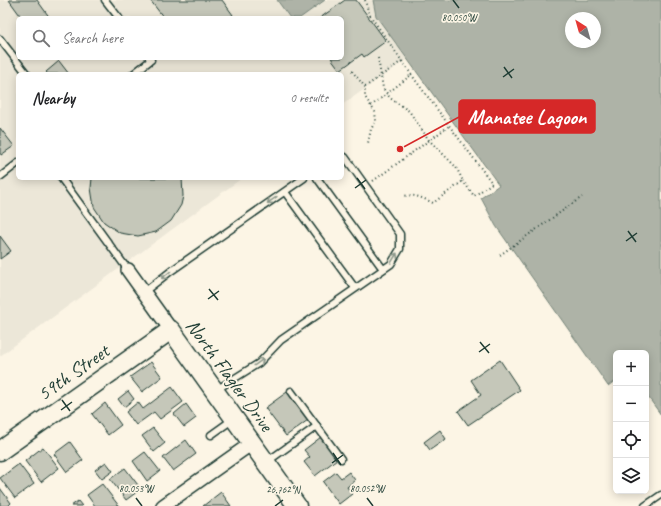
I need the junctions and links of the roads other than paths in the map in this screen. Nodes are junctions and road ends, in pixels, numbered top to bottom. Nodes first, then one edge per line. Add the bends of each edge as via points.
1 (105, 0) edge
2 (117, 16) edge
3 (0, 39) edge
4 (151, 60) edge
5 (25, 72) edge
6 (136, 72) edge
7 (344, 157) edge
8 (16, 165) edge
9 (0, 177) edge
10 (62, 180) edge
11 (301, 180) edge
12 (318, 180) edge
13 (285, 192) junction
14 (383, 269) junction
15 (128, 270) joint
16 (355, 288) junction
17 (144, 292) junction
18 (171, 330) junction
19 (214, 391) junction
20 (291, 391) dead end
21 (234, 418) junction
22 (317, 426) junction
23 (211, 436) dead end
24 (252, 443) junction
25 (0, 451) edge
26 (341, 459) dead end
27 (266, 463) junction
28 (661, 495) edge
29 (163, 506) edge
30 (297, 506) edge
31 (645, 506) edge

1 - 2 lane
3 - 5 lane
4 - 6 lane
14 -> 7 lane via 390,264 400,249 400,234
8 - 9 lane
10 - 15 lane
11 - 13 lane
12 - 14 lane
13 - 16 lane
13 -> 17 lane
14 - 16 lane
15 - 17 street, North Flagler Drive
19 -> 16 lane via 258,363 281,340
17 - 18 street, North Flagler Drive
18 - 19 street, North Flagler Drive
18 - 25 street, 59th Street
19 - 21 street, North Flagler Drive
20 - 22 lane
21 - 23 lane
21 - 24 street, North Flagler Drive
22 - 26 lane
22 - 27 lane
24 - 27 street, North Flagler Drive
24 - 29 street
27 - 30 street, North Flagler Drive
28 - 31 lane

